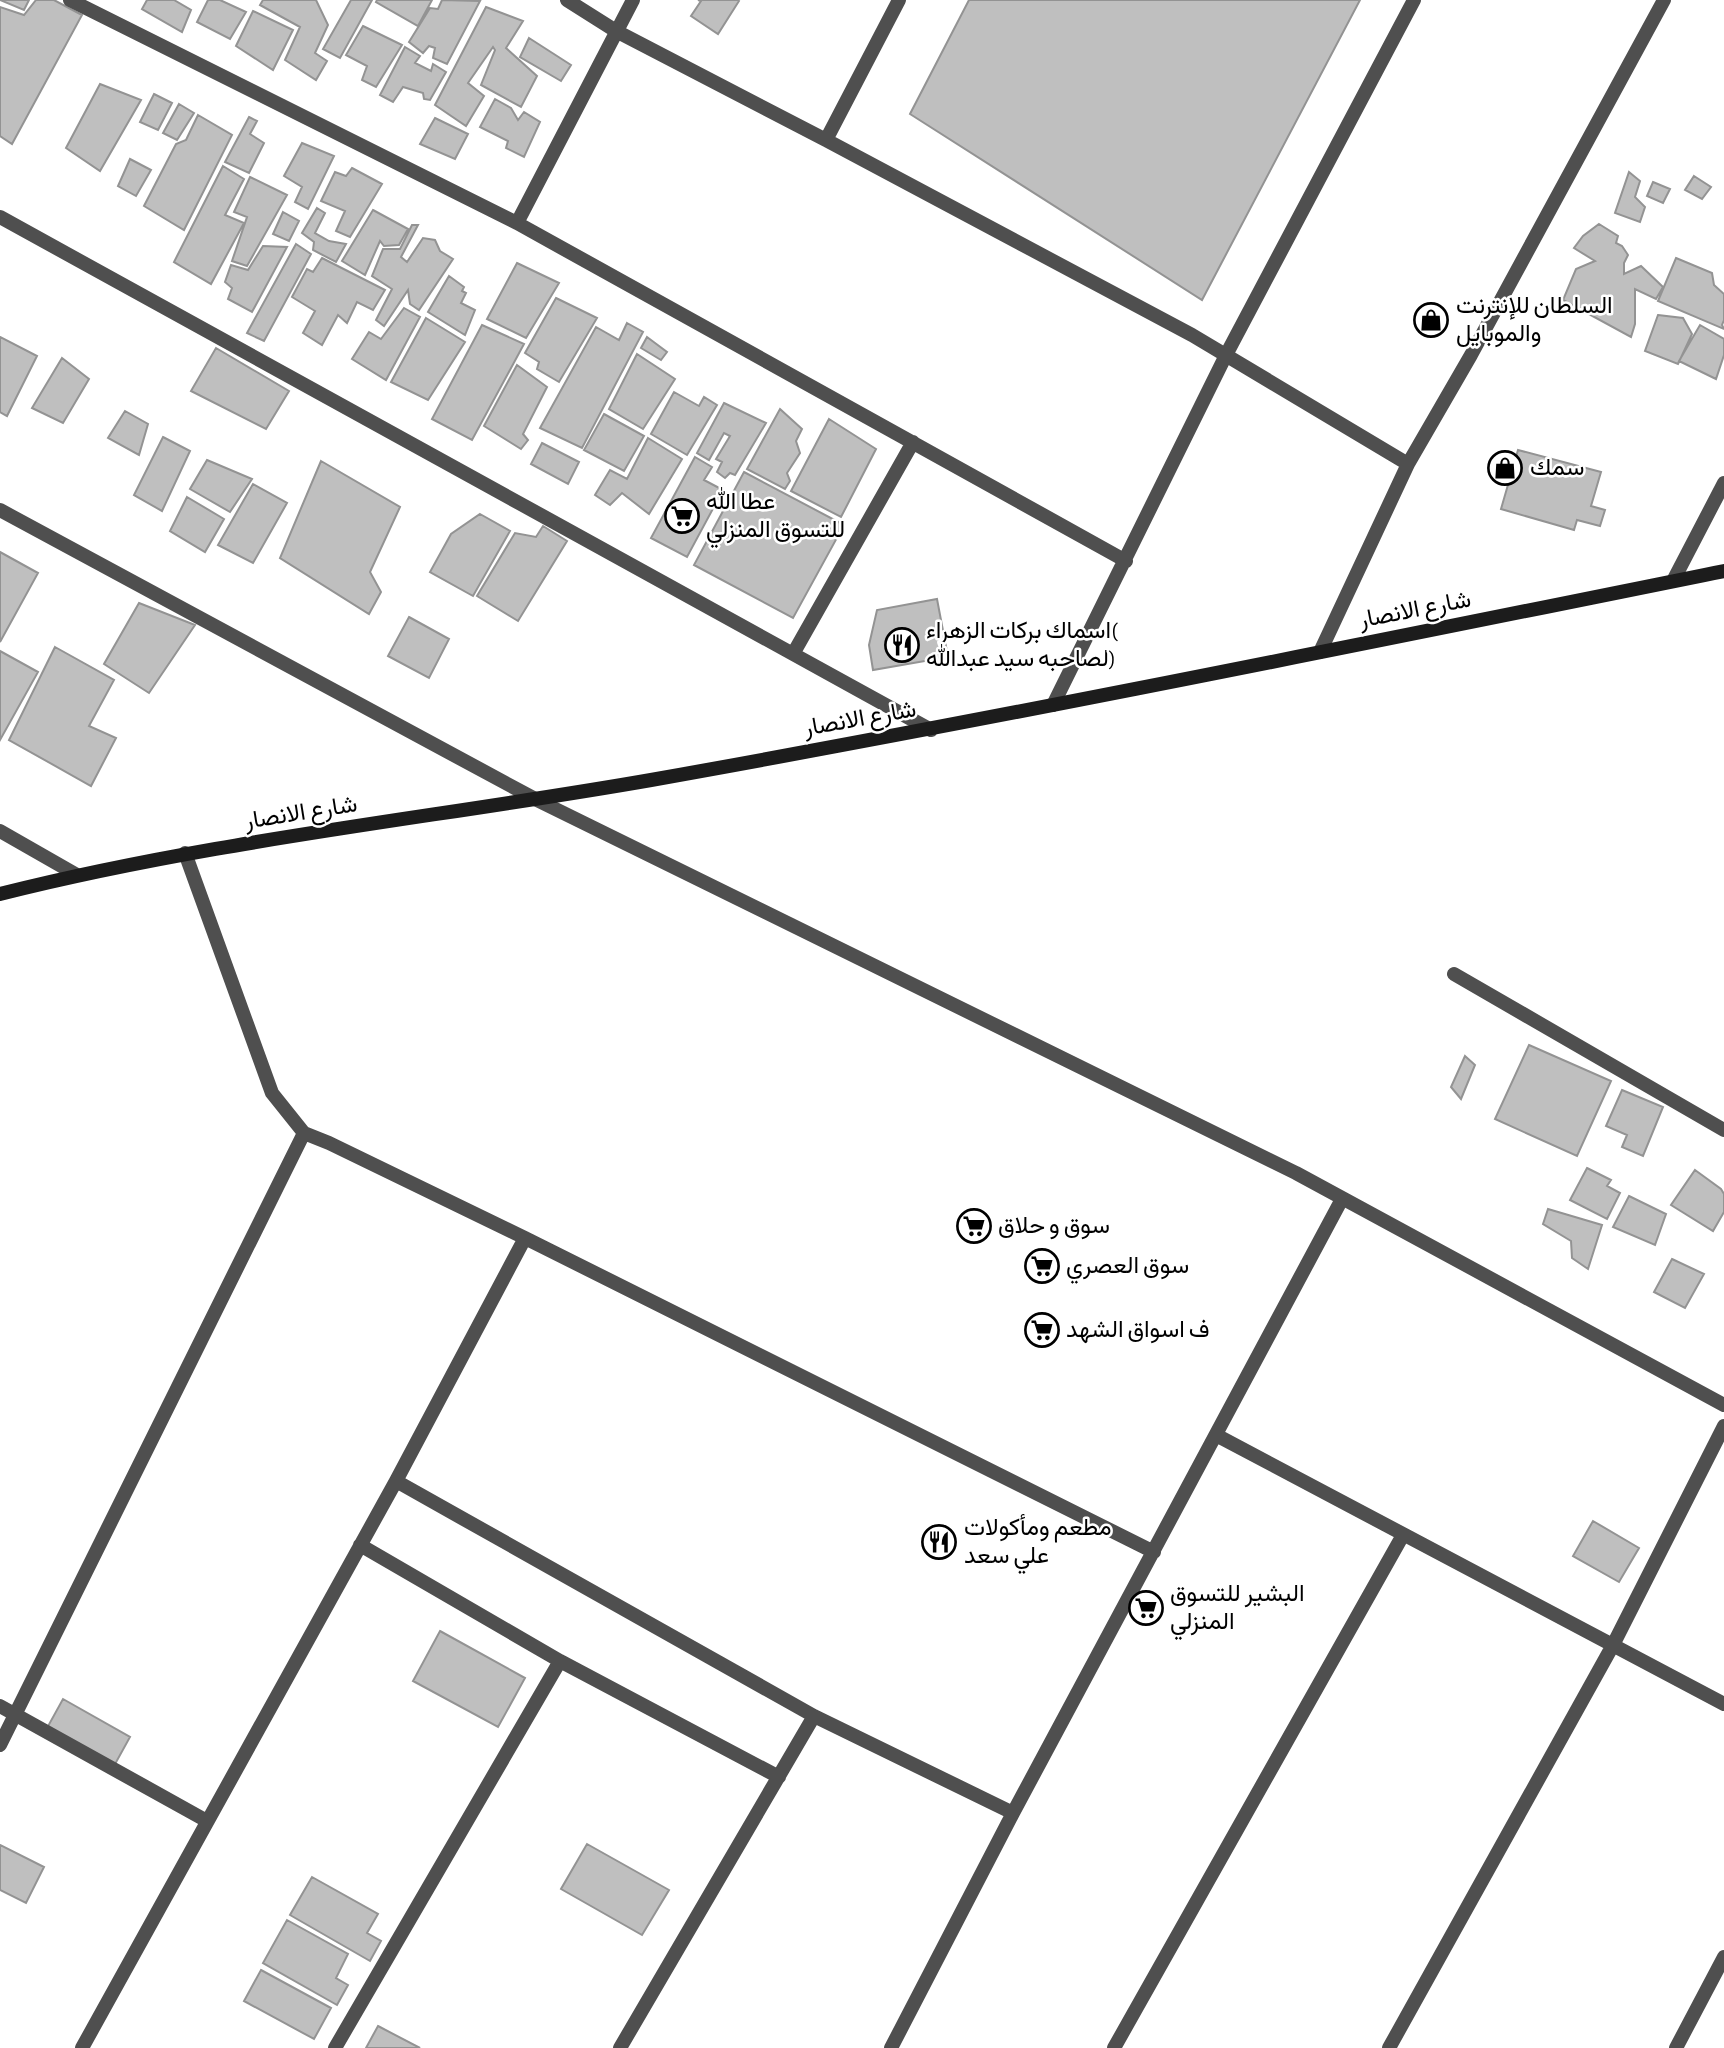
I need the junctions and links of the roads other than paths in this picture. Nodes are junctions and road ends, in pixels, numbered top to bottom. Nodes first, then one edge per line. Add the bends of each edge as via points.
1 (70, 0) edge
2 (567, 0) edge
3 (633, 0) edge
4 (899, 0) edge
5 (1414, 0) edge
6 (1664, 0) edge
7 (616, 31) junction
8 (826, 140) junction
9 (0, 217) edge
10 (517, 223) junction
11 (1226, 355) junction
12 (913, 442) junction
13 (1408, 464) junction
14 (1724, 483) edge
15 (0, 510) edge
16 (1126, 561) junction
17 (1724, 571) edge
18 (1673, 581) junction
19 (1320, 652) junction
20 (793, 654) junction
21 (1053, 705) junction
22 (931, 730) junction
23 (537, 800) junction
24 (0, 831) edge
25 (185, 853) junction
26 (77, 874) junction
27 (0, 894) edge
28 (1454, 974) dead end
29 (1724, 1130) edge
30 (304, 1133) junction
31 (1342, 1199) junction
32 (526, 1238) junction
33 (1724, 1405) edge
34 (1724, 1426) edge
35 (1216, 1436) junction
36 (396, 1481) junction
37 (1403, 1535) junction
38 (360, 1545) junction
39 (1154, 1552) junction
40 (1613, 1645) junction
41 (560, 1661) junction
42 (1724, 1704) edge
43 (0, 1706) edge
44 (16, 1715) junction
45 (814, 1716) junction
46 (0, 1745) edge
47 (779, 1777) junction
48 (1013, 1813) junction
49 (207, 1821) junction
50 (1724, 1958) edge
51 (82, 2048) edge
52 (335, 2048) edge
53 (620, 2048) edge
54 (891, 2048) edge
55 (1114, 2048) edge
56 (1389, 2048) edge
57 (1676, 2048) edge

1 - 10 street
2 - 7 street
3 - 7 street
4 - 8 street
5 - 11 street
6 - 13 street
7 - 8 street
7 - 10 street
8 - 11 street
9 - 20 street
10 - 12 street
11 - 13 street
11 - 16 street
12 - 16 street
12 - 20 street
13 - 19 street
14 - 18 street
15 - 23 street
16 - 21 street
17 - 18 street, شارع الانصار
18 - 19 street, شارع الانصار
19 - 21 street, شارع الانصار
20 - 22 street
21 - 22 street, شارع الانصار
22 - 23 street, شارع الانصار
23 - 25 street, شارع الانصار
23 - 31 street
24 - 26 street
25 - 26 street, شارع الانصار
25 - 30 street via 272,1093
26 - 27 street, شارع الانصار
28 - 29 street
30 - 32 street
30 - 44 street
31 - 33 street
31 - 35 street
32 - 36 street
32 - 39 street
34 - 40 street
35 - 37 street
35 - 39 street
36 - 38 street
36 - 45 street
37 - 40 street
37 - 55 street
38 - 41 street
38 - 49 street
39 - 48 street
40 - 42 street
40 - 56 street
41 - 47 street
41 - 52 street
43 - 44 street
44 - 46 street
44 - 49 street
45 - 47 street
45 - 48 street
47 - 53 street
48 - 54 street
49 - 51 street
50 - 57 street

